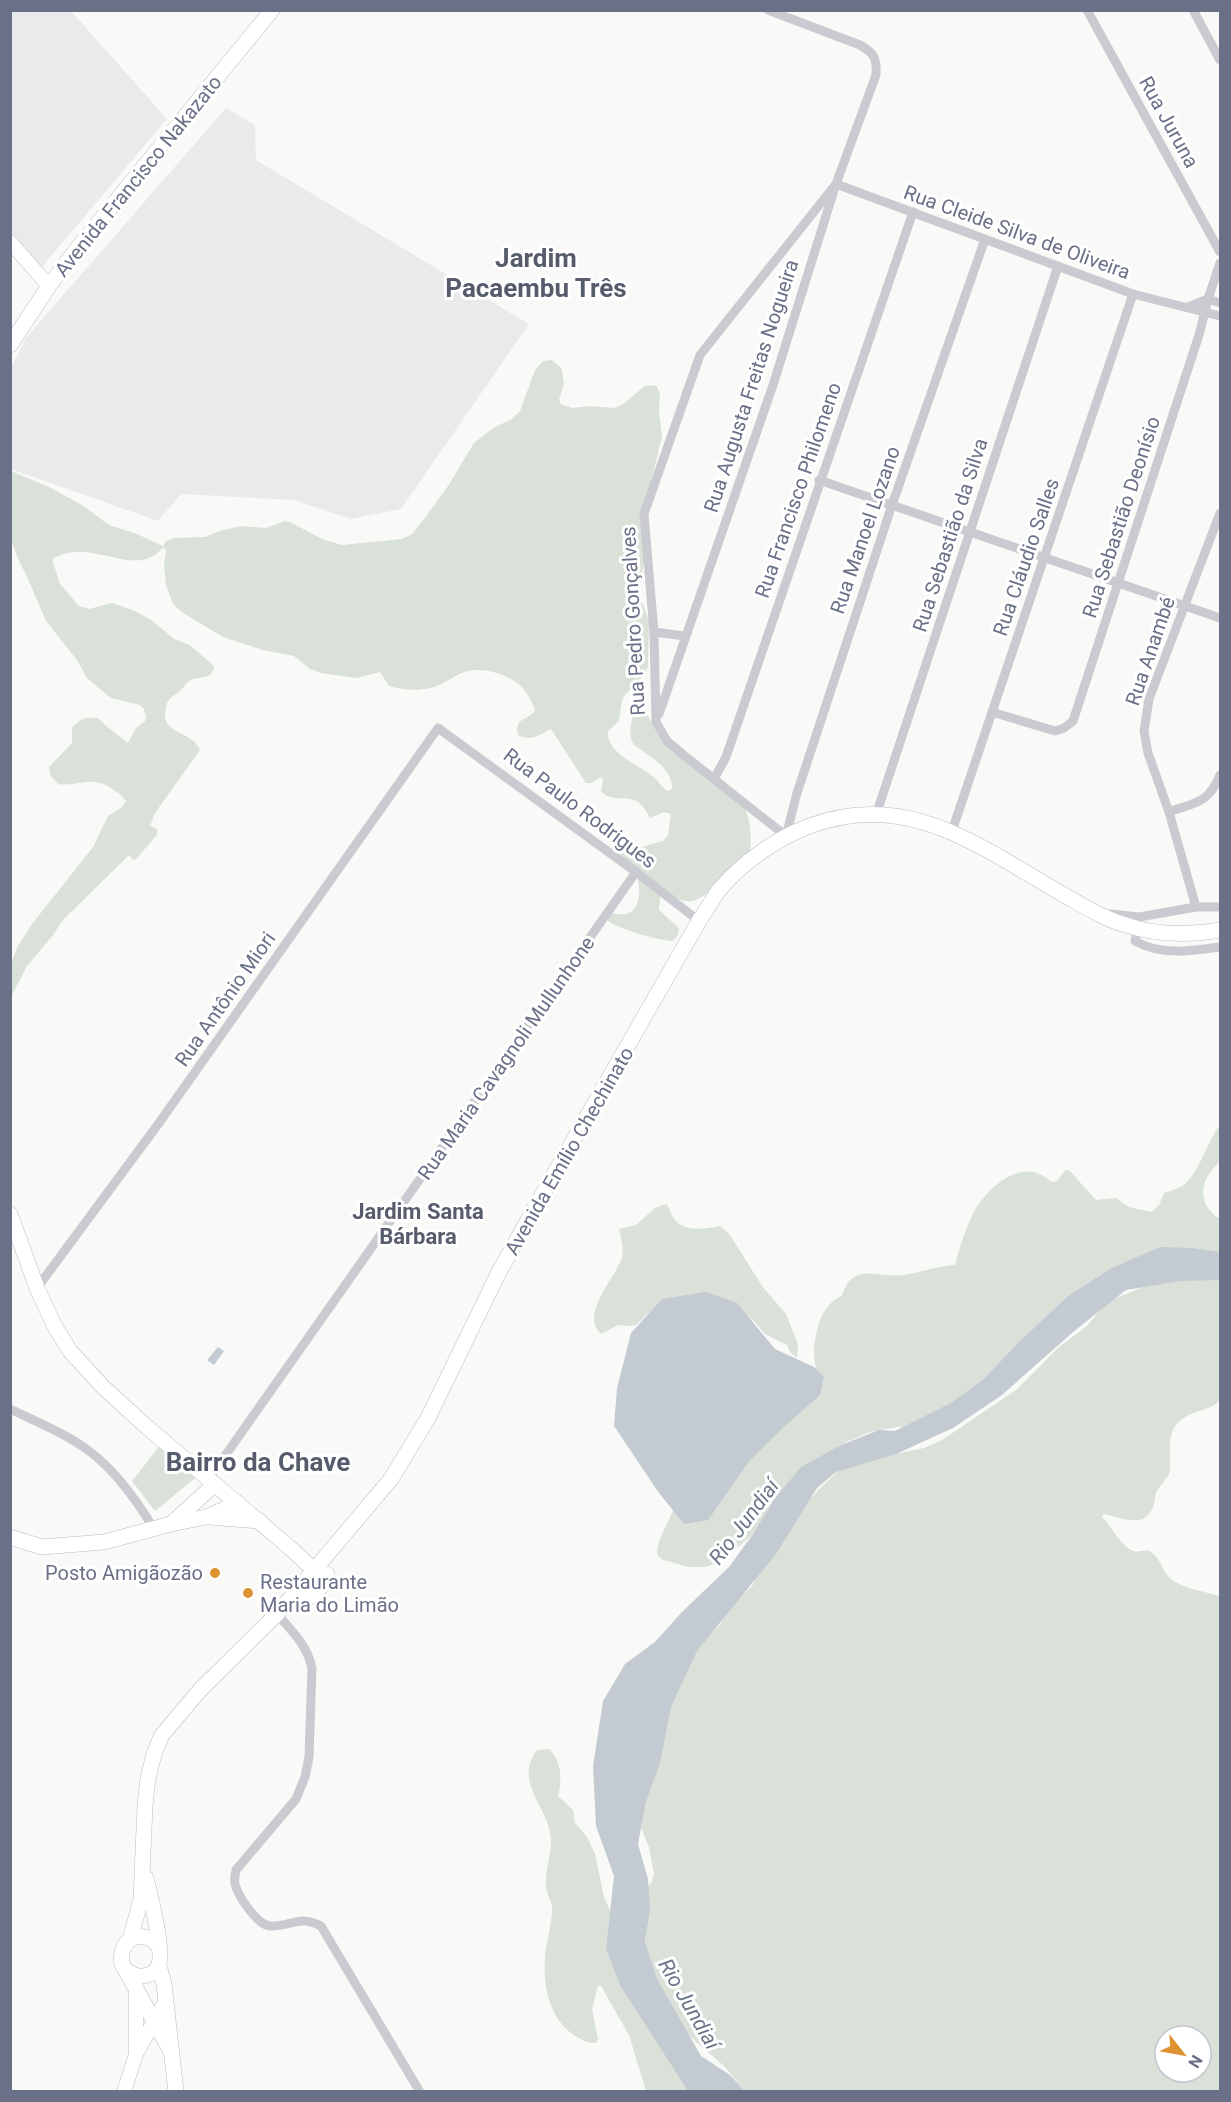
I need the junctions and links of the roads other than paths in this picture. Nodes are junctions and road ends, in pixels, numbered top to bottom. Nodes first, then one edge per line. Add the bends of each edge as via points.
1 (272, 10) edge
2 (768, 10) edge
3 (1087, 10) edge
4 (1193, 10) edge
5 (1221, 60) edge
6 (836, 184) junction
7 (913, 212) junction
8 (985, 239) junction
9 (10, 242) edge
10 (1221, 252) edge
11 (1221, 263) edge
12 (1058, 266) junction
13 (49, 286) junction
14 (1133, 294) junction
15 (1208, 299) junction
16 (1221, 303) edge
17 (1188, 307) junction
18 (1204, 314) junction
19 (1221, 316) edge
20 (10, 345) edge
21 (819, 480) junction
22 (892, 505) junction
23 (1221, 513) edge
24 (970, 532) junction
25 (1044, 558) junction
26 (1119, 584) junction
27 (1185, 605) junction
28 (1221, 618) edge
29 (654, 632) junction
30 (685, 636) junction
31 (992, 712) junction
32 (656, 722) junction
33 (438, 728) joint
34 (1221, 775) edge
35 (714, 779) junction
36 (1169, 812) junction
37 (876, 815) junction
38 (952, 831) junction
39 (786, 836) junction
40 (636, 872) junction
41 (1196, 907) junction
42 (1221, 907) edge
43 (1098, 914) junction
44 (699, 921) junction
45 (1138, 928) junction
46 (1221, 930) edge
47 (1221, 947) edge
48 (10, 1214) edge
49 (36, 1288) junction
50 (10, 1409) edge
51 (212, 1482) junction
52 (238, 1503) junction
53 (206, 1517) junction
54 (260, 1521) junction
55 (171, 1524) junction
56 (154, 1529) junction
57 (10, 1537) edge
58 (332, 1549) junction
59 (314, 1570) junction
60 (323, 1584) junction
61 (280, 1610) junction
62 (143, 1868) junction
63 (130, 1940) junction
64 (159, 1947) junction
65 (159, 1966) junction
66 (126, 1970) junction
67 (136, 1991) junction
68 (165, 2002) junction
69 (153, 2023) junction
70 (172, 2053) junction
71 (136, 2054) junction
72 (124, 2091) edge
73 (176, 2091) edge
74 (420, 2091) edge

1 - 13 main road, Avenida Francisco Nakazato
2 - 6 street, Rua Augusta Freitas Nogueira via 860,45 876,60 876,75
3 - 10 street, Rua Juruna
4 - 5 street
6 - 7 street, Rua Cleide Silva de Oliveira
6 - 29 street, Rua Pedro Gonçalves via 699,355 645,514
6 - 30 street, Rua Augusta Freitas Nogueira via 773,385
7 - 8 street, Rua Cleide Silva de Oliveira
7 - 21 street, Rua Francisco Philomeno
8 - 12 street, Rua Cleide Silva de Oliveira
8 - 22 street, Rua Manoel Lozano
9 - 13 main road
11 - 15 street, Rua Sebastião Deonísio
12 - 14 street, Rua Cleide Silva de Oliveira
12 - 24 street, Rua Sebastião da Silva
13 - 20 main road, Avenida Francisco Nakazato
14 - 17 street, Rua Cleide Silva de Oliveira
14 - 25 street, Rua Cláudio Salles
15 - 16 street
15 - 17 street
15 - 18 street, Rua Sebastião Deonísio
17 - 18 street, Rua Cleide Silva de Oliveira
18 - 19 street, Rua Cleide Silva de Oliveira
18 - 26 street, Rua Sebastião Deonísio
21 - 22 street
21 - 35 street, Rua Francisco Philomeno via 726,757
22 - 24 street
22 - 39 street, Rua Manoel Lozano via 796,793
23 - 27 street, Rua Anambé
24 - 25 street
24 - 37 street, Rua Sebastião da Silva
25 - 26 street
25 - 31 street, Rua Cláudio Salles
26 - 27 street
26 - 31 street, Rua Sebastião Deonísio via 1073,721 1055,731
27 - 28 street
27 - 36 street, Rua Anambé via 1149,699 1144,731
29 - 30 street
29 - 32 street, Rua Pedro Gonçalves
30 - 32 street, Rua Augusta Freitas Nogueira
31 - 38 street, Rua Cláudio Salles
32 - 35 street, Rua Pedro Gonçalves via 667,741
33 - 40 street, Rua Paulo Rodrigues
33 - 49 street, Rua Antônio Miori via 159,1123
34 - 36 street via 1214,790 1203,800
35 - 39 street, Rua Pedro Gonçalves
36 - 41 street, Rua Anambé
37 - 38 main road, Avenida Emílio Chechinato via 920,820
37 - 39 main road, Avenida Emílio Chechinato via 847,817
38 - 43 main road, Avenida Emílio Chechinato
39 - 44 main road, Avenida Emílio Chechinato via 742,867 719,891
40 - 44 street, Rua Paulo Rodrigues
40 - 51 street, Rua Maria Cavagnoli Mullunhone
41 - 42 street
41 - 43 street via 1139,917
43 - 45 main road, Avenida Emílio Chechinato
44 - 58 main road, Avenida Emílio Chechinato via 515,1244 404,1460
45 - 46 main road, Avenida Emílio Chechinato via 1163,933
45 - 47 street via 1135,941 1145,947 1164,951
48 - 49 main road
49 - 51 main road via 70,1351 102,1388
50 - 56 street via 90,1451 140,1506
51 - 52 main road
51 - 55 main road, Rua Maria Cavagnoli Mullunhone
52 - 53 main road
52 - 54 main road
53 - 54 main road
53 - 55 main road
54 - 59 main road
55 - 56 main road
56 - 57 main road via 104,1542 67,1546 42,1547
58 - 59 main road, Avenida Emílio Chechinato
58 - 60 main road
59 - 60 main road
59 - 61 main road, Avenida Emílio Chechinato
60 - 61 main road via 299,1604
61 - 62 main road, Avenida Emílio Chechinato via 200,1690 162,1735 148,1778
61 - 74 street via 311,1662 309,1757 296,1799 236,1870 235,1884 245,1903 264,1924 301,1920 321,1926
62 - 63 main road, Avenida Emílio Chechinato via 141,1899
62 - 64 main road, Avenida Emílio Chechinato via 154,1905
63 - 64 main road via 142,1936
63 - 66 main road via 122,1951
64 - 65 main road
65 - 66 main road via 144,1977
65 - 68 main road
66 - 67 main road
67 - 69 main road
67 - 71 main road
68 - 69 main road
68 - 70 main road
69 - 70 main road
69 - 71 main road
70 - 73 main road
71 - 72 main road

